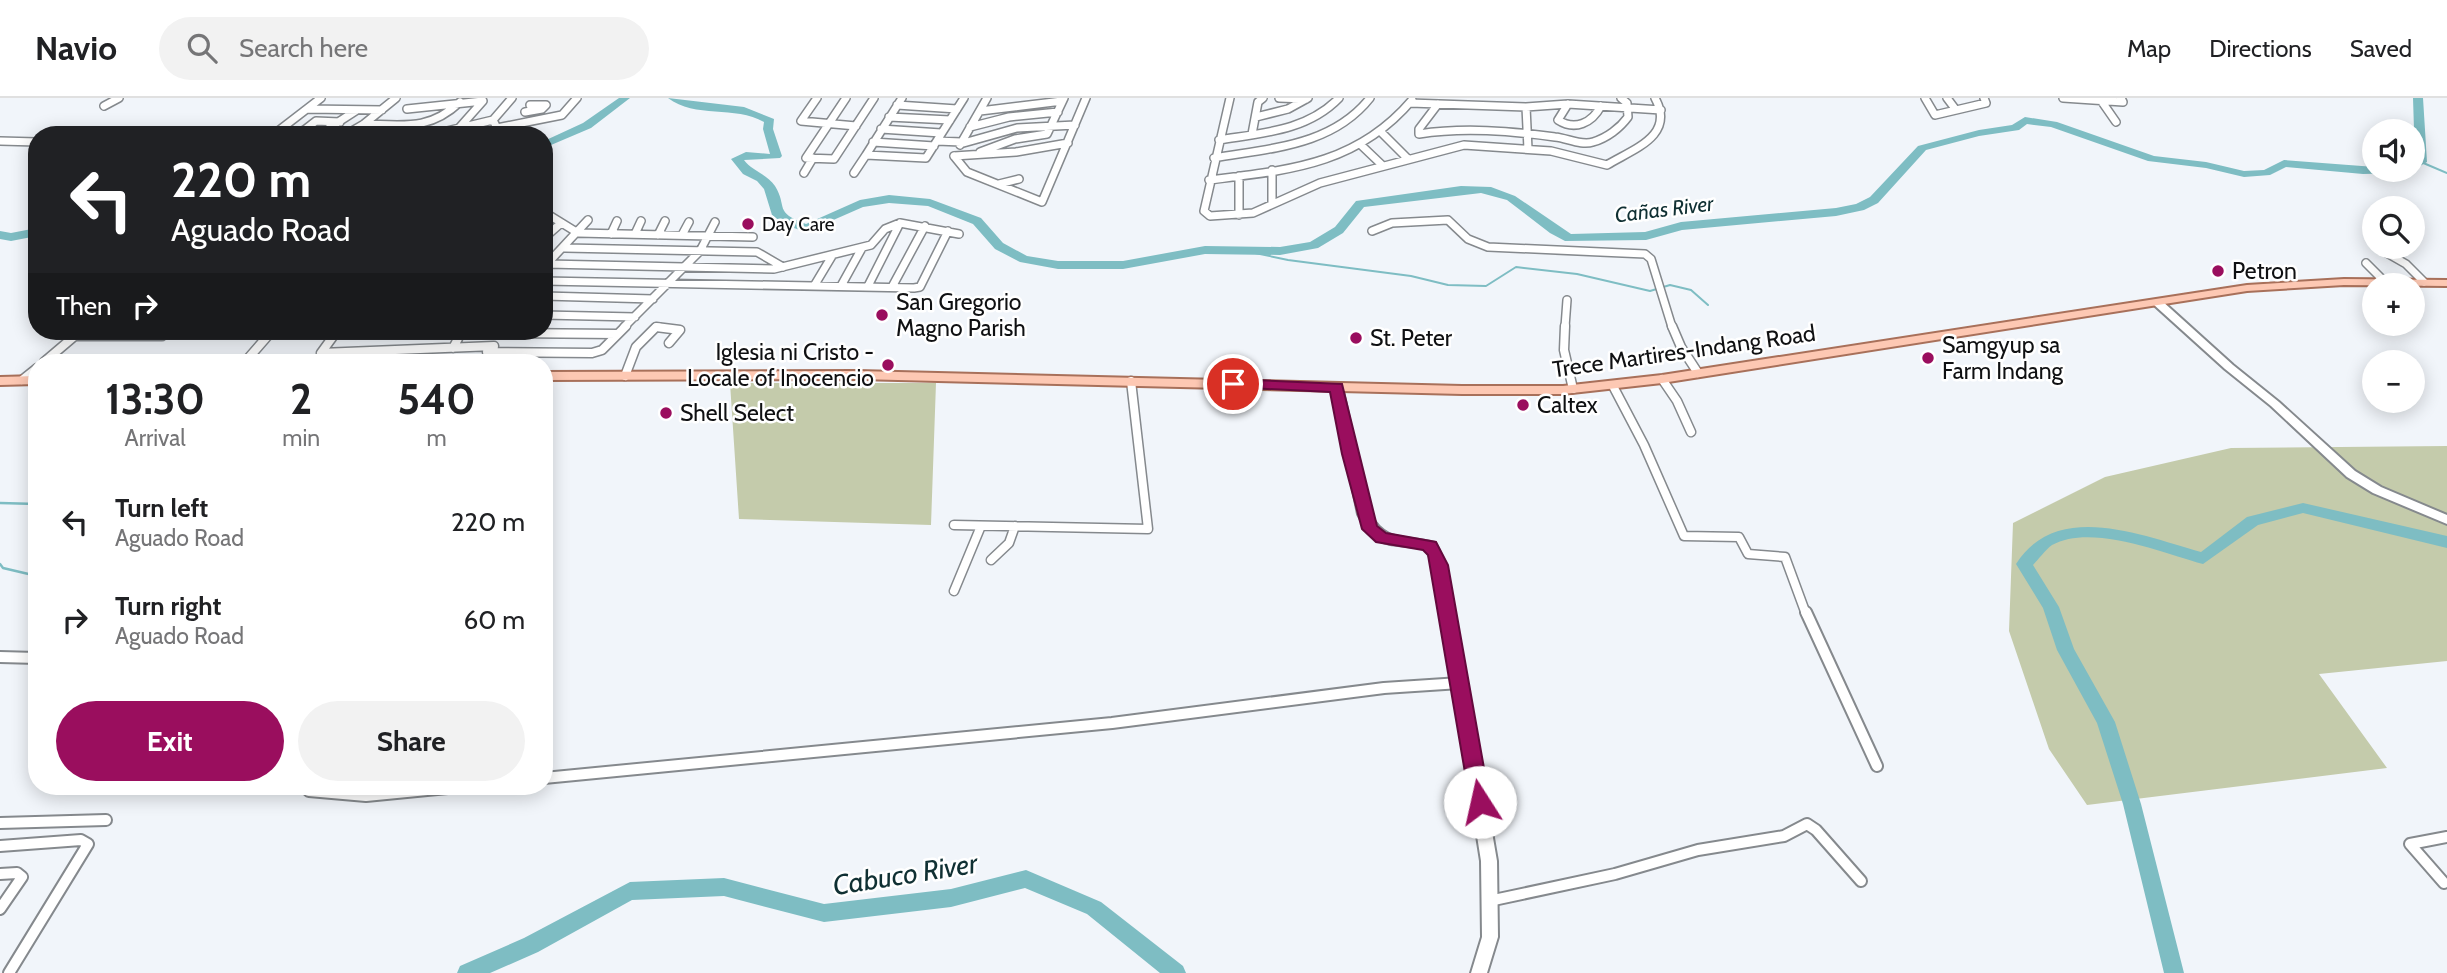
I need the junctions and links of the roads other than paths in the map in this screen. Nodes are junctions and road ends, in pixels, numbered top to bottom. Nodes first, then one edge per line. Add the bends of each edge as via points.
1 (119, 98) edge
2 (321, 98) edge
3 (396, 98) edge
4 (512, 98) edge
5 (535, 98) edge
6 (577, 98) edge
7 (817, 98) edge
8 (846, 98) edge
9 (874, 98) edge
10 (902, 98) edge
11 (964, 98) edge
12 (988, 98) edge
13 (1086, 98) edge
14 (1230, 98) edge
15 (1264, 98) edge
16 (1279, 98) edge
17 (1307, 98) edge
18 (1339, 98) edge
19 (1370, 98) edge
20 (1621, 98) edge
21 (1655, 98) edge
22 (1925, 98) edge
23 (1947, 98) edge
24 (1984, 98) edge
25 (2063, 98) edge
26 (2076, 98) edge
27 (2121, 98) edge
28 (2100, 99) edge
29 (1063, 100) edge
30 (1412, 100) edge
31 (461, 101) edge
32 (1438, 104) junction
33 (1569, 104) junction
34 (530, 105) junction
35 (897, 105) junction
36 (104, 106) dead end
37 (432, 106) dead end
38 (1601, 106) junction
39 (1526, 107) junction
40 (1628, 108) junction
41 (307, 109) junction
42 (957, 109) junction
43 (357, 110) junction
44 (382, 110) junction
45 (1661, 110) junction
46 (1956, 110) junction
47 (980, 111) junction
48 (525, 112) junction
49 (1058, 112) junction
50 (889, 117) junction
51 (1256, 117) junction
52 (493, 120) junction
53 (950, 120) junction
54 (2116, 122) dead end
55 (526, 123) junction
56 (364, 124) junction
57 (829, 124) junction
58 (1052, 124) junction
59 (1075, 125) junction
60 (285, 126) edge
61 (334, 126) edge
62 (361, 126) edge
63 (395, 126) edge
64 (416, 126) edge
65 (461, 126) edge
66 (468, 126) edge
67 (498, 126) edge
68 (510, 126) edge
69 (856, 126) junction
70 (970, 127) junction
71 (881, 130) junction
72 (941, 133) junction
73 (1382, 133) junction
74 (1252, 134) junction
75 (1527, 135) junction
76 (1219, 140) junction
77 (0, 141) edge
78 (28, 142) edge
79 (873, 142) junction
80 (936, 143) junction
81 (961, 143) junction
82 (1068, 144) junction
83 (1361, 145) junction
84 (1528, 149) junction
85 (866, 155) junction
86 (976, 155) junction
87 (954, 156) junction
88 (813, 158) junction
89 (1214, 158) junction
90 (1408, 159) junction
91 (1382, 166) junction
92 (1272, 170) junction
93 (804, 173) dead end
94 (854, 173) dead end
95 (1239, 176) junction
96 (1019, 179) dead end
97 (1209, 180) junction
98 (999, 184) junction
99 (1272, 202) junction
100 (1239, 215) junction
101 (553, 219) edge
102 (588, 220) dead end
103 (617, 221) dead end
104 (641, 221) dead end
105 (665, 221) dead end
106 (689, 222) dead end
107 (715, 222) dead end
108 (900, 223) junction
109 (560, 224) junction
110 (925, 226) junction
111 (738, 228) dead end
112 (553, 230) edge
113 (948, 231) junction
114 (1372, 231) dead end
115 (578, 233) junction
116 (611, 233) junction
117 (635, 234) junction
118 (959, 234) dead end
119 (658, 235) junction
120 (682, 235) junction
121 (708, 236) junction
122 (734, 236) junction
123 (753, 237) dead end
124 (565, 248) junction
125 (862, 248) junction
126 (700, 251) junction
127 (832, 256) junction
128 (553, 259) edge
129 (2399, 259) edge
130 (802, 263) junction
131 (2366, 263) dead end
132 (553, 265) edge
133 (686, 267) junction
134 (783, 267) junction
135 (2376, 273) edge
136 (2414, 273) edge
137 (553, 281) edge
138 (2425, 282) edge
139 (2362, 283) edge
140 (2447, 283) edge
141 (671, 284) junction
142 (789, 285) junction
143 (814, 286) junction
144 (841, 286) junction
145 (868, 286) junction
146 (892, 287) junction
147 (553, 296) edge
148 (653, 299) junction
149 (1567, 300) dead end
150 (2157, 302) junction
151 (553, 315) edge
152 (635, 317) junction
153 (553, 333) edge
154 (618, 334) junction
155 (70, 340) edge
156 (264, 340) edge
157 (330, 340) edge
158 (457, 340) edge
159 (494, 340) edge
160 (669, 343) dead end
161 (453, 348) junction
162 (492, 348) junction
163 (53, 354) edge
164 (252, 354) edge
165 (488, 354) edge
166 (492, 354) edge
167 (1698, 373) junction
168 (28, 375) edge
169 (553, 376) edge
170 (625, 376) junction
171 (1662, 379) junction
172 (22, 380) junction
173 (28, 380) edge
174 (0, 381) edge
175 (1131, 381) junction
176 (1613, 386) junction
177 (1337, 387) junction
178 (1573, 390) junction
179 (1691, 432) dead end
180 (2447, 520) edge
181 (954, 525) dead end
182 (981, 526) junction
183 (1015, 526) junction
184 (991, 560) dead end
185 (954, 591) dead end
186 (0, 657) edge
187 (28, 658) edge
188 (1460, 684) junction
189 (1877, 766) dead end
190 (553, 777) edge
191 (356, 795) edge
192 (376, 795) edge
193 (106, 820) dead end
194 (0, 823) edge
195 (2447, 837) edge
196 (0, 846) edge
197 (0, 874) edge
198 (1861, 881) dead end
199 (2446, 884) edge
200 (1489, 901) junction
201 (0, 909) edge
202 (9, 973) edge
203 (1479, 973) edge

1 - 36 street
2 - 41 street
3 - 44 street
4 - 52 street
5 - 34 street
6 - 55 street via 562,115
7 - 57 street via 801,121
8 - 57 street
9 - 69 street
10 - 35 street
11 - 42 street
12 - 47 street
13 - 59 street
14 - 76 street
15 - 51 street via 1258,102
16 - 17 street
17 - 51 street via 1273,115
18 - 74 street via 1319,115
19 - 89 street via 1353,119 1321,135
20 - 40 street
21 - 45 street
22 - 46 street via 1935,115
23 - 46 street
24 - 46 street via 1986,103
25 - 26 street
26 - 28 street
27 - 28 street via 2123,102
28 - 54 street
29 - 47 street
29 - 49 street
30 - 32 street
30 - 73 street
31 - 37 street
31 - 64 street via 441,121
31 - 65 street via 483,102
32 - 39 street
32 - 75 street via 1419,134 1453,129
33 - 38 street
33 - 38 street via 1558,120 1564,125 1586,124
33 - 39 street
34 - 48 street
34 - 48 street via 546,105
35 - 42 street
35 - 50 street
38 - 40 street
39 - 75 street
40 - 45 street
40 - 75 street via 1620,128 1593,142
41 - 43 street
41 - 60 street
42 - 53 street
43 - 44 street
43 - 61 street
44 - 56 street
45 - 84 street via 1657,133 1607,165
47 - 70 street
48 - 55 street
49 - 58 street
49 - 70 street
50 - 53 street
50 - 71 street
51 - 74 street
52 - 66 street
52 - 67 street
53 - 72 street
55 - 68 street
56 - 62 street
56 - 63 street
57 - 69 street
57 - 88 street via 806,158
58 - 59 street
58 - 81 street via 997,131
58 - 86 street via 1047,134 1015,139
59 - 82 street
69 - 88 street via 834,159
70 - 81 street
71 - 72 street
71 - 79 street
72 - 80 street
73 - 83 street
73 - 90 street
74 - 76 street
75 - 84 street
76 - 89 street
77 - 78 street
79 - 80 street
79 - 85 street
80 - 81 street
80 - 85 street via 926,158
81 - 87 street
82 - 86 street
82 - 98 street via 1042,202
83 - 91 street
83 - 92 street
84 - 90 street via 1464,145
85 - 94 street
86 - 87 street
87 - 98 street via 967,172
88 - 93 street
89 - 97 street
90 - 91 street
91 - 99 street
92 - 95 street
92 - 99 street
95 - 97 street
95 - 100 street
96 - 98 street
97 - 100 street via 1204,211 1210,216
99 - 100 street
101 - 109 street
102 - 115 street
103 - 116 street
104 - 117 street
105 - 119 street
106 - 120 street
107 - 121 street
108 - 110 street
108 - 125 street via 888,226 873,244
108 - 145 street
109 - 112 street
109 - 115 street
110 - 113 street
110 - 146 street
111 - 122 street
113 - 118 street
113 - 146 street via 920,287
114 - 167 street via 1392,223 1448,220 1472,243 1488,247 1645,254 1651,258 1681,347
115 - 116 street
115 - 124 street
116 - 117 street
117 - 119 street
119 - 120 street
120 - 121 street
121 - 122 street
121 - 126 street
122 - 123 street
124 - 126 street
124 - 128 street
125 - 127 street
125 - 144 street
126 - 133 street
126 - 134 street via 757,252
127 - 130 street
127 - 143 street
129 - 136 street
130 - 134 street
130 - 142 street
131 - 135 street
132 - 133 street
133 - 134 street
133 - 141 street
137 - 141 street
138 - 140 main road, Trece Martires-Indang Road
139 - 150 main road, Trece Martires-Indang Road via 2281,285
141 - 142 street
141 - 148 street
142 - 143 street
143 - 144 street
144 - 145 street
145 - 146 street
147 - 148 street
148 - 152 street
149 - 178 street via 1564,350
150 - 167 main road, Trece Martires-Indang Road
150 - 180 street via 2351,474
151 - 152 street
152 - 154 street
153 - 154 street
154 - 162 street via 592,353
155 - 163 street
156 - 164 street
157 - 161 street via 321,353
158 - 161 street
159 - 162 street
160 - 170 street via 680,330 656,327 636,347
161 - 162 street
162 - 165 street
162 - 166 street
167 - 171 main road, Trece Martires-Indang Road
168 - 172 street
169 - 170 main road, Trece Martires-Indang Road
170 - 175 main road, Trece Martires-Indang Road
171 - 176 main road, Trece Martires-Indang Road
171 - 179 street
172 - 173 main road
172 - 174 main road
175 - 177 main road, Trece Martires-Indang Road
175 - 183 street via 1149,528
176 - 178 main road, Trece Martires-Indang Road
176 - 189 street via 1684,536 1740,537 1748,554 1785,557 1813,632
177 - 178 main road, Trece Martires-Indang Road
177 - 188 street via 1370,529 1381,538 1431,546 1436,553
181 - 182 street
182 - 183 street
182 - 185 street
183 - 184 street via 1009,543
186 - 187 street
188 - 190 street via 1384,688 1112,723
188 - 200 street via 1489,861
191 - 192 street
193 - 194 street
195 - 199 street via 2410,844
196 - 202 street via 81,840 88,844
197 - 201 street via 22,877
198 - 200 street via 1807,824 1784,836 1698,850 1615,874
200 - 203 street via 1490,937

